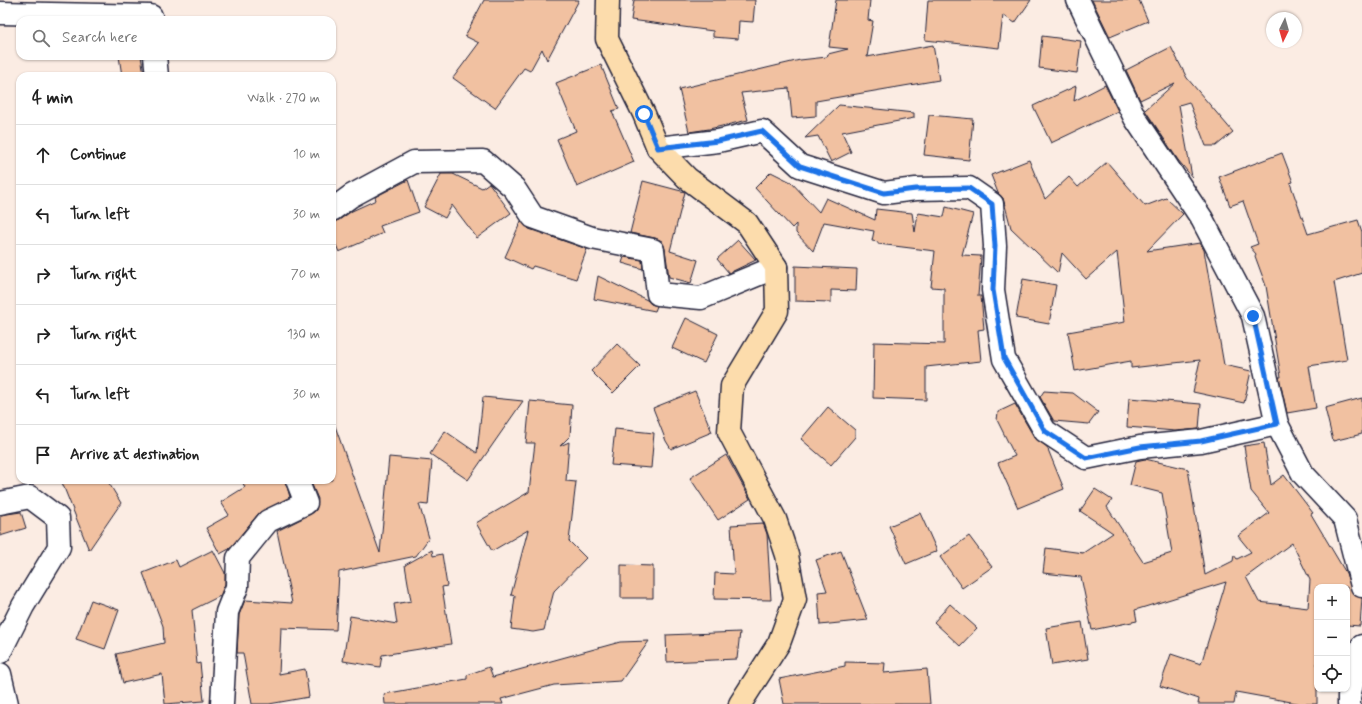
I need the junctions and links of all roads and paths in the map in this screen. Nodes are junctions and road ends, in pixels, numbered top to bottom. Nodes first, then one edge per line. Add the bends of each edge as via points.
1 (608, 0) edge
2 (1078, 0) edge
3 (0, 13) edge
4 (151, 16) edge
5 (155, 60) edge
6 (157, 72) edge
7 (658, 148) junction
8 (336, 207) edge
9 (776, 267) junction
10 (1277, 424) junction
11 (299, 484) edge
12 (0, 503) edge
13 (1362, 586) edge
14 (1362, 646) edge
15 (0, 652) edge
16 (0, 674) edge
17 (7, 704) edge
18 (222, 704) edge
19 (740, 704) edge
20 (1349, 704) edge

1 - 7 main road via 607,39
2 - 10 street via 1135,118 1202,219 1253,316
3 - 4 street
5 - 6 street
7 - 9 main road via 687,178 747,224
7 - 10 street via 718,141 762,131 800,166 877,191 884,193 916,189 969,188 992,204 995,246 993,290 1004,358 1045,431 1086,458 1140,447 1201,441
8 - 9 street via 351,196 414,162 483,161 514,188 533,217 592,238 652,250 658,294 701,298
9 - 19 main road via 777,311 732,386 729,432 775,519 787,555 795,599 779,643
10 - 13 street via 1303,474 1345,519
11 - 18 street via 306,503 268,521 238,558 237,587 227,612
12 - 15 street via 30,497 58,518 59,547 23,606
14 - 20 street
16 - 17 street

